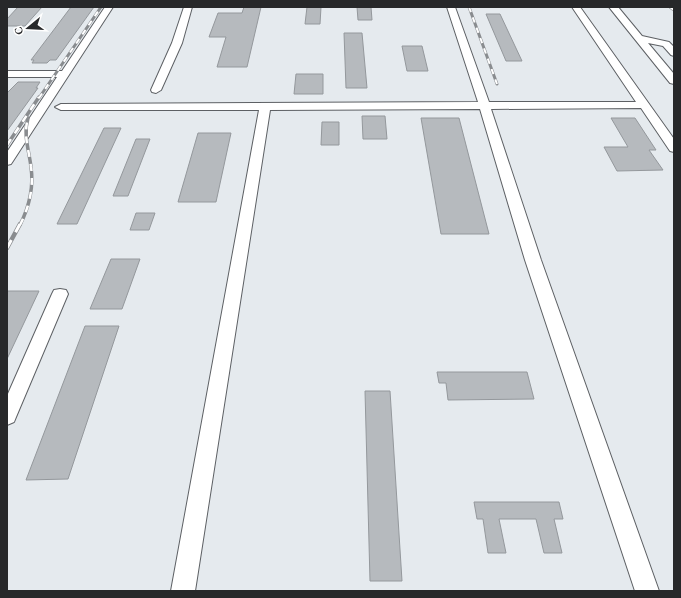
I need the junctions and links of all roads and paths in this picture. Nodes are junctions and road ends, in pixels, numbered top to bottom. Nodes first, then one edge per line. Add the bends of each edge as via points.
1 (108, 7) edge
2 (188, 7) edge
3 (451, 7) edge
4 (576, 7) edge
5 (613, 7) edge
6 (639, 38) junction
7 (670, 43) edge
8 (674, 53) edge
9 (674, 65) edge
10 (662, 67) junction
11 (7, 74) edge
12 (64, 74) junction
13 (674, 81) edge
14 (156, 90) dead end
15 (644, 105) junction
16 (485, 106) junction
17 (61, 107) dead end
18 (264, 107) junction
19 (674, 148) edge
20 (7, 161) edge
21 (60, 294) dead end
22 (7, 417) edge
23 (183, 591) edge
24 (647, 591) edge

1 - 12 street
2 - 14 street via 177,43
3 - 16 street
4 - 15 street
5 - 6 street
6 - 7 street
6 - 10 street
7 - 8 street
9 - 10 street
10 - 13 street
11 - 12 street
12 - 20 street
15 - 16 street
15 - 19 street
16 - 18 street
16 - 24 street via 533,260
17 - 18 street
18 - 23 street
21 - 22 street

